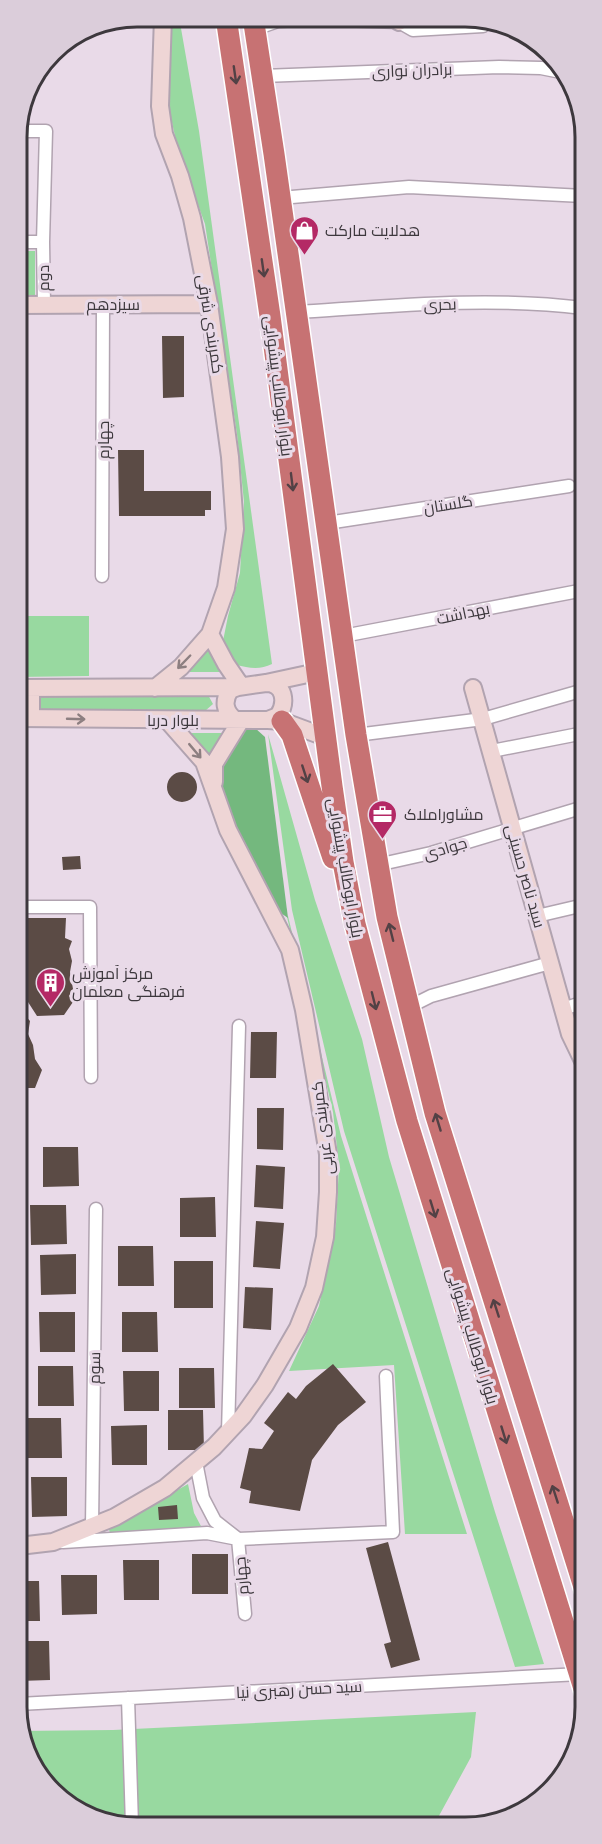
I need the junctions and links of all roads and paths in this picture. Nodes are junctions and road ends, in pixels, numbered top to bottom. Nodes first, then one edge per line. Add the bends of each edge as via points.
1 (163, 27) edge
2 (227, 27) edge
3 (255, 27) edge
4 (409, 27) edge
5 (465, 27) edge
6 (552, 70) edge
7 (263, 76) junction
8 (27, 131) edge
9 (575, 196) edge
10 (280, 198) junction
11 (27, 242) edge
12 (43, 242) junction
13 (27, 304) edge
14 (44, 304) junction
15 (103, 304) junction
16 (209, 304) junction
17 (575, 308) edge
18 (297, 312) junction
19 (270, 316) junction
20 (569, 486) dead end
21 (327, 523) junction
22 (102, 576) dead end
23 (575, 592) edge
24 (210, 633) junction
25 (343, 636) junction
26 (317, 672) junction
27 (266, 683) junction
28 (240, 687) junction
29 (27, 688) edge
30 (155, 688) junction
31 (473, 688) dead end
32 (575, 692) edge
33 (27, 718) edge
34 (483, 718) junction
35 (167, 720) junction
36 (238, 720) junction
37 (275, 721) junction
38 (356, 735) junction
39 (575, 735) edge
40 (326, 737) junction
41 (492, 751) junction
42 (214, 789) junction
43 (575, 810) edge
44 (513, 827) junction
45 (377, 865) junction
46 (27, 907) edge
47 (575, 907) edge
48 (537, 916) junction
49 (357, 932) junction
50 (550, 963) junction
51 (575, 1005) edge
52 (409, 1007) junction
53 (563, 1009) junction
54 (239, 1026) dead end
55 (575, 1044) edge
56 (91, 1077) dead end
57 (96, 1209) dead end
58 (386, 1376) dead end
59 (228, 1433) junction
60 (196, 1462) junction
61 (92, 1526) junction
62 (238, 1539) junction
63 (53, 1542) junction
64 (27, 1545) edge
65 (575, 1558) edge
66 (245, 1614) dead end
67 (575, 1661) edge
68 (575, 1683) edge
69 (128, 1698) junction
70 (27, 1704) edge
71 (132, 1817) edge

1 - 16 street, کمربندی شرقی via 163,125 192,218
2 -> 19 highway, بلوار ابوطالب پیشوایی
3 - 7 highway, بلوار ابوطالب پیشوایی
4 - 5 street
6 - 7 street, برادران نواری via 499,67
7 - 10 highway, بلوار ابوطالب پیشوایی
8 - 12 street via 46,131
9 - 10 street via 409,187
10 - 18 highway, بلوار ابوطالب پیشوایی
11 - 12 street, دوم
12 - 14 street, دوم
13 - 14 street, سیزدهم
14 - 15 street, سیزدهم
15 - 16 street, سیزدهم
15 - 22 street, چهارم
16 - 24 street, کمربندی شرقی via 230,457 235,529 226,588
17 - 18 street, بحری via 491,303
18 - 19 highway
18 - 21 highway, بلوار ابوطالب پیشوایی
19 -> 26 highway, بلوار ابوطالب پیشوایی
20 - 21 street, گلستان
21 - 25 highway, بلوار ابوطالب پیشوایی
23 - 25 street, بهداشت
24 - 28 street
24 -> 30 street via 181,667
25 - 38 highway, بلوار ابوطالب پیشوایی
26 - 27 street, بلوار دریا
26 - 40 highway, بلوار ابوطالب پیشوایی
27 - 28 street, بلوار دریا
27 - 37 street via 277,686 284,698
28 - 30 street, بلوار دریا
28 - 36 street via 230,690 226,699 227,712
29 - 30 street, بلوار دریا
31 - 34 street, سید ناصر حسینی
32 - 34 street
33 -> 35 street, بلوار دریا
34 - 38 street
34 - 41 street, سید ناصر حسینی
35 - 36 street, بلوار دریا
35 -> 42 street, کمربندی غربی via 204,762
36 - 37 street, بلوار دریا
36 - 42 street via 214,764
37 - 40 street, بلوار دریا
37 -> 49 highway via 292,735
38 - 45 highway, بلوار ابوطالب پیشوایی
39 - 41 street
40 - 49 highway, بلوار ابوطالب پیشوایی
41 - 44 street, سید ناصر حسینی
42 - 59 street, کمربندی غربی via 228,830 290,950 328,1154 325,1237 314,1288 298,1328 266,1385
43 - 44 street, جوادی
44 - 45 street, جوادی
44 - 48 street, سید ناصر حسینی
52 -> 45 highway, بلوار ابوطالب پیشوایی
46 - 56 street via 90,907
47 - 48 street
48 - 50 street, سید ناصر حسینی
49 -> 67 highway, بلوار ابوطالب پیشوایی via 407,1121
50 - 52 street via 431,996
50 - 53 street, سید ناصر حسینی
51 - 53 street
65 -> 52 highway, بلوار ابوطالب پیشوایی via 435,1113
53 - 55 street, سید ناصر حسینی
54 - 59 street
57 - 61 street, سوم
58 - 62 street via 393,1532
59 - 60 street, کمربندی غربی
60 - 61 street, کمربندی غربی via 165,1488
60 - 62 street via 203,1498 215,1521
61 - 63 street, کمربندی غربی
62 - 63 street via 207,1533
62 - 66 street, چهارم
63 - 64 street, کمربندی غربی
68 - 69 street, سید حسن رهبری نیا
69 - 70 street, سید حسن رهبری نیا
69 - 71 street

